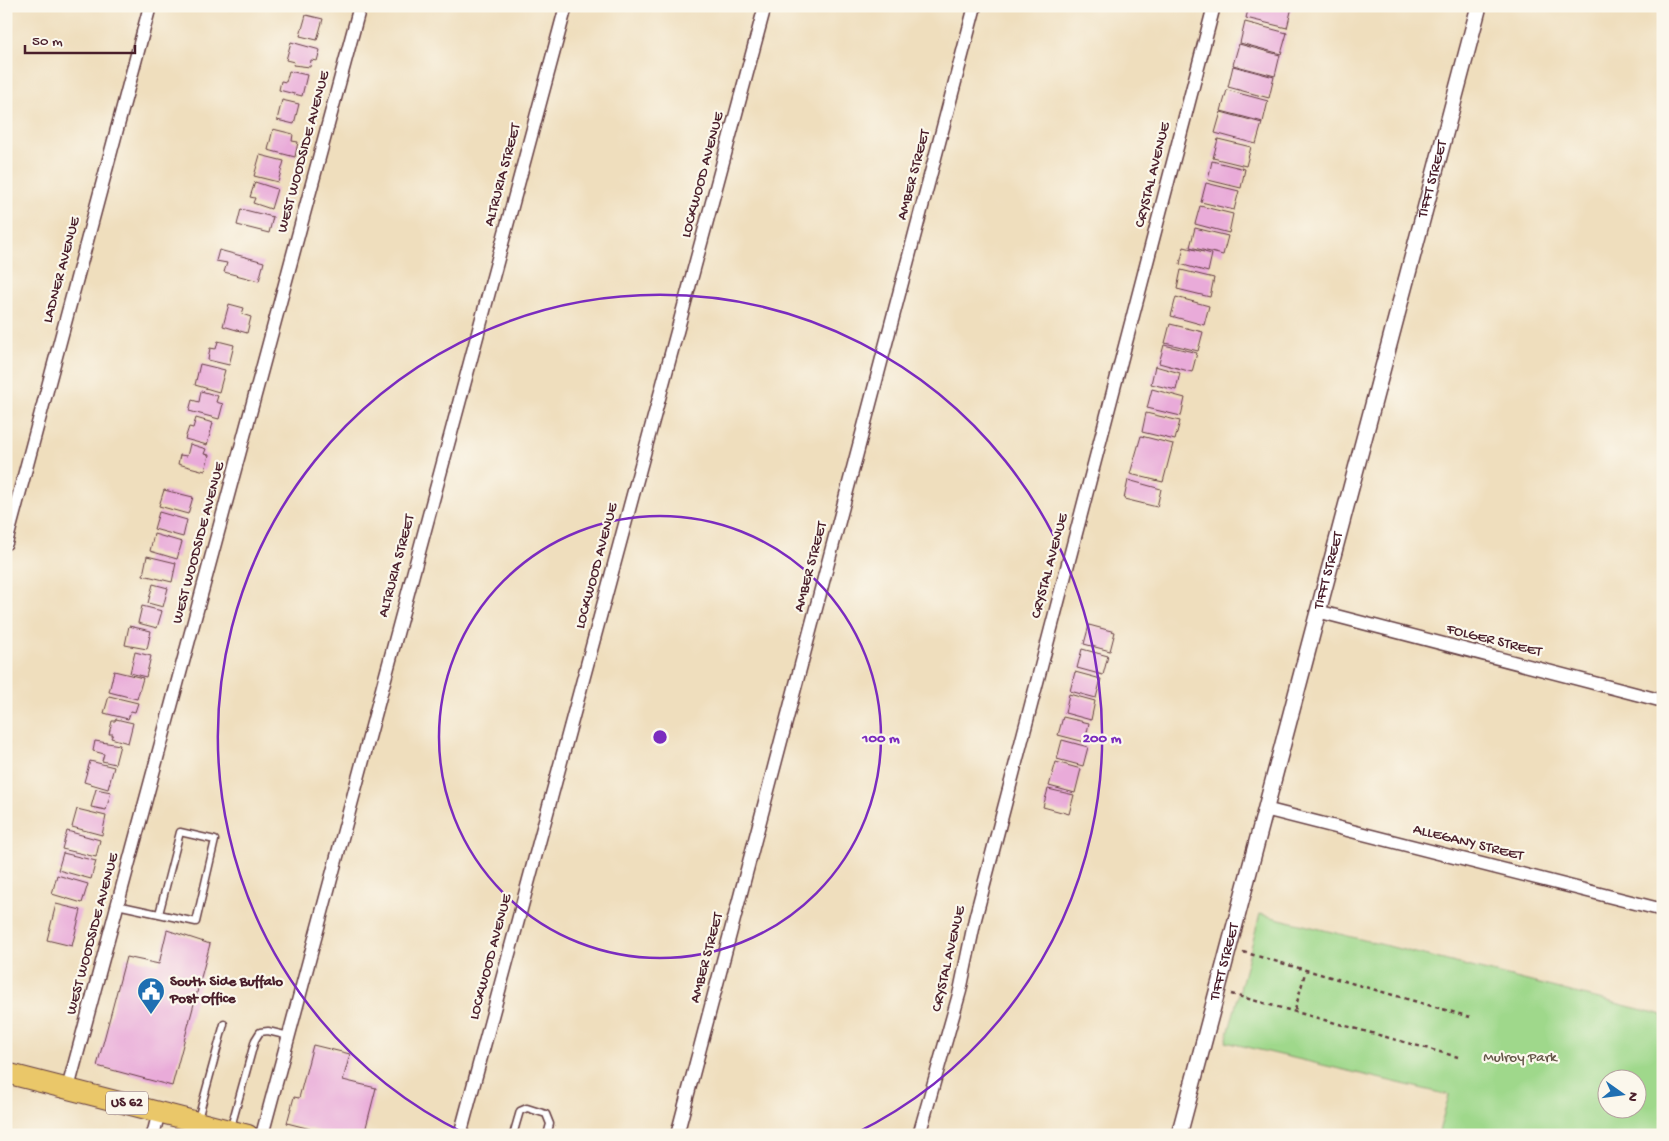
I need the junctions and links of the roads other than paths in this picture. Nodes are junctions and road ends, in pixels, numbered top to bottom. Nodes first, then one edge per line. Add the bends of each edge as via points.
1 (150, 6) edge
2 (360, 6) edge
3 (566, 6) edge
4 (766, 6) edge
5 (975, 6) edge
6 (1214, 6) edge
7 (1479, 6) edge
8 (6, 543) edge
9 (1317, 611) junction
10 (1663, 700) edge
11 (1265, 809) junction
12 (117, 904) junction
13 (1663, 910) edge
14 (159, 914) junction
15 (224, 1024) dead end
16 (289, 1036) junction
17 (6, 1073) edge
18 (68, 1088) junction
19 (159, 1112) junction
20 (197, 1122) junction
21 (239, 1133) edge
22 (153, 1135) edge
23 (262, 1135) edge
24 (460, 1135) edge
25 (513, 1135) edge
26 (547, 1135) edge
27 (677, 1135) edge
28 (919, 1135) edge
29 (1179, 1135) edge

1 - 8 street, LADNER AVENUE
2 - 12 street, WEST WOODSIDE AVENUE
3 - 16 street, ALTRURIA STREET
4 - 24 street, LOCKWOOD AVENUE
5 - 27 street, AMBER STREET
6 - 28 street, CRYSTAL AVENUE via 974,919 960,991
7 - 9 street, TIFFT STREET
9 - 10 street, FOLGER STREET
9 - 11 street, TIFFT STREET
11 - 13 street, ALLEGANY STREET
11 - 29 street, TIFFT STREET
12 - 14 lane
12 - 18 street, WEST WOODSIDE AVENUE
14 - 14 lane via 196,922 215,840 180,832
15 - 20 lane
16 - 21 lane via 268,1031 260,1032 255,1040
16 - 23 street, ALTRURIA STREET
17 - 18 main road, US 62
18 - 19 main road, US 62
19 - 20 main road, US 62
19 - 22 street
20 - 21 main road, US 62
25 - 26 lane via 520,1111 527,1108 546,1114 550,1124

